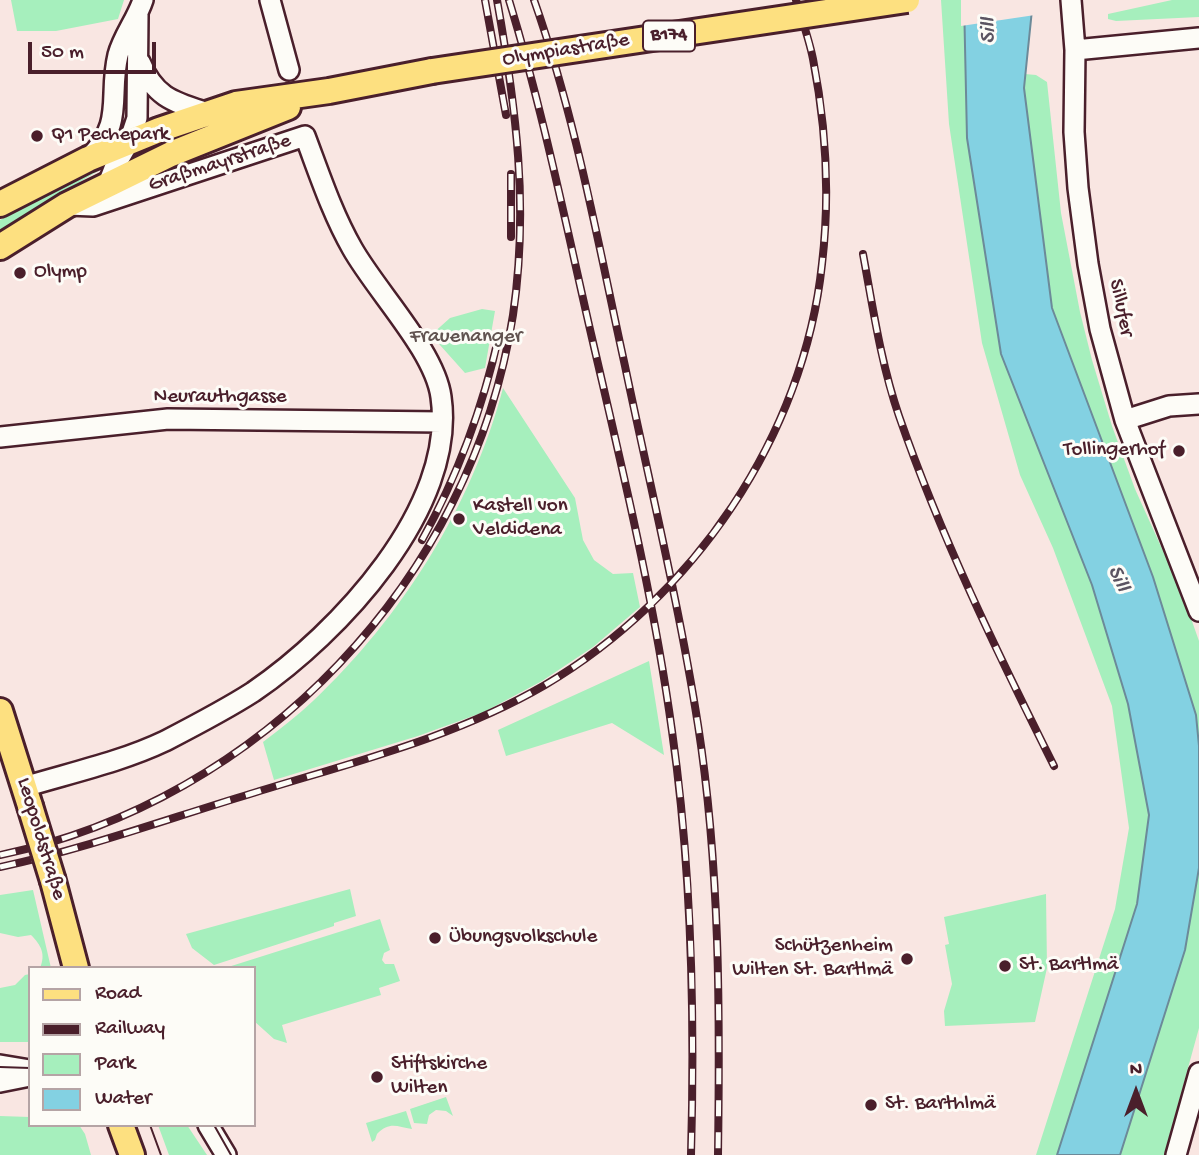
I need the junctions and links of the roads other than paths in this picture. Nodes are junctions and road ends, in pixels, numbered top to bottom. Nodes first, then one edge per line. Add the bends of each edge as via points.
1 (270, 0) edge
2 (907, 0) edge
3 (1071, 0) edge
4 (141, 7) edge
5 (1199, 38) edge
6 (1075, 50) junction
7 (138, 59) junction
8 (289, 70) dead end
9 (432, 71) joint
10 (329, 91) junction
11 (208, 113) junction
12 (129, 142) junction
13 (88, 159) junction
14 (108, 184) junction
15 (0, 204) edge
16 (67, 205) junction
17 (0, 247) edge
18 (1199, 404) edge
19 (1125, 420) junction
20 (442, 422) junction
21 (0, 437) edge
22 (1199, 611) edge
23 (0, 711) edge
24 (27, 796) junction
25 (76, 966) edge
26 (0, 1065) edge
27 (28, 1070) edge
28 (1199, 1073) edge
29 (28, 1076) edge
30 (0, 1082) edge
31 (122, 1127) edge
32 (209, 1127) edge
33 (132, 1155) edge
34 (226, 1155) edge
35 (1176, 1155) edge

1 - 8 street
2 - 9 main road, Olympiastraße / B174, bridge
3 - 6 street, Sillufer
4 - 7 street
4 - 13 street via 118,52 110,126
5 - 6 street
6 - 19 street, Sillufer via 1074,132 1088,264
7 - 11 street via 148,81 163,96
7 - 12 street via 137,118
9 - 10 main road, Graßmayrstraße / B174
10 - 11 main road, Graßmayrstraße / B174 via 236,104
10 - 14 main road, Graßmayrstraße / B174 via 184,148
11 - 12 main road, Graßmayrstraße / B174
12 - 13 main road, Graßmayrstraße / B174
12 - 14 street
13 - 15 main road, Graßmayrstraße / B174
14 - 16 main road, Graßmayrstraße / B174
16 - 17 main road, Graßmayrstraße / B174
16 - 20 street, Graßmayrstraße via 93,206 305,136 353,250 435,374
18 - 19 street via 1169,406
19 - 22 street, Sillufer
20 - 21 street, Neurauthgasse via 168,419
20 - 24 street via 433,478 414,517 369,585 312,645 252,692 163,742
23 - 24 main road, Leopoldstraße
24 - 25 main road, Leopoldstraße, bridge
26 - 27 street
28 - 35 street
29 - 30 street
31 - 33 main road
32 - 34 street

